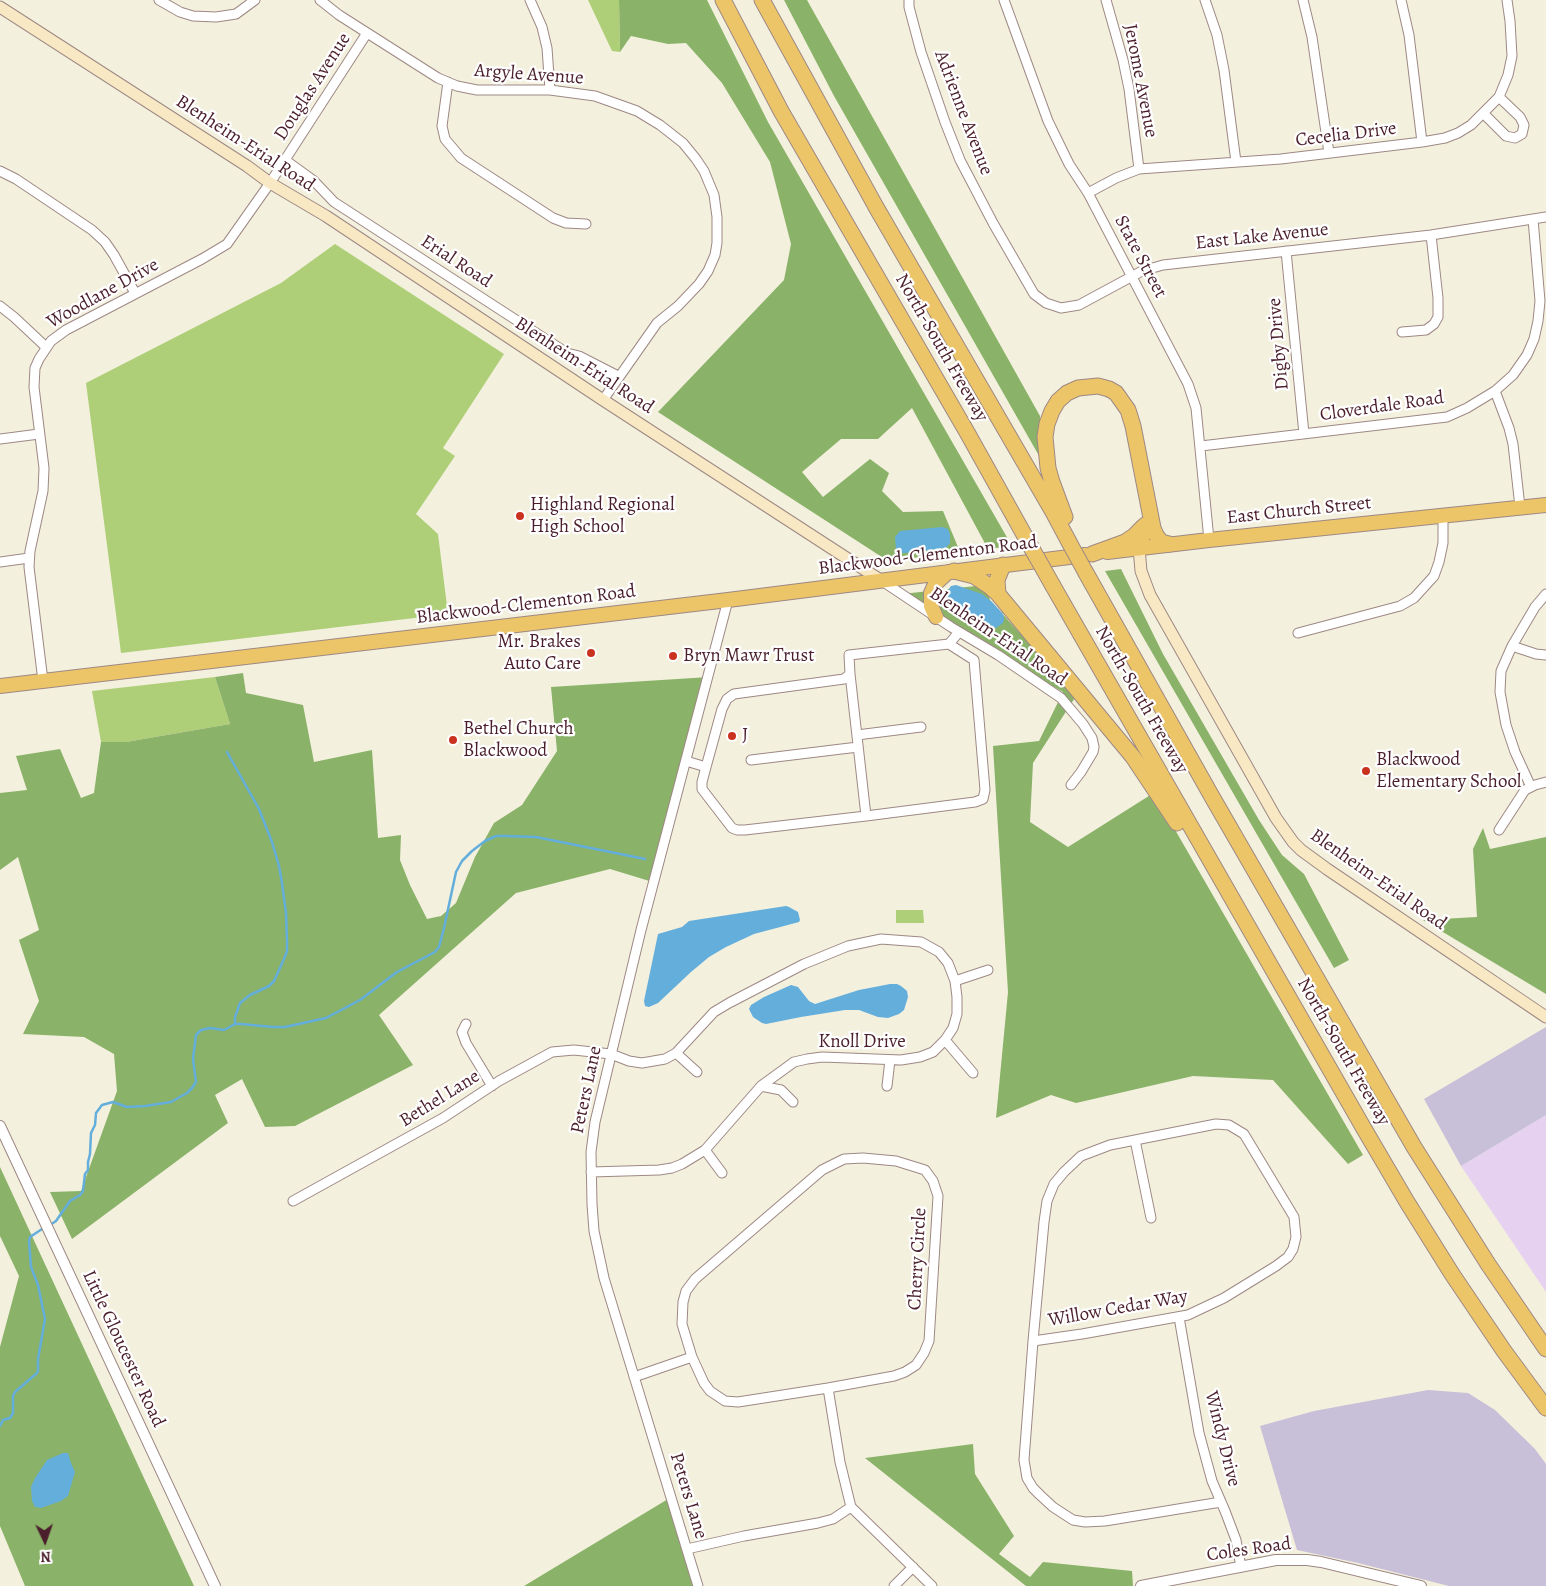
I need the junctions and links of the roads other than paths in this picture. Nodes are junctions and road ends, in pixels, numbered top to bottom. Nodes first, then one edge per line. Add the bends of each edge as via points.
1 (159, 0) edge
2 (255, 0) edge
3 (320, 0) edge
4 (530, 0) edge
5 (723, 0) edge
6 (762, 0) edge
7 (909, 0) edge
8 (1004, 0) edge
9 (1106, 0) edge
10 (1205, 0) edge
11 (1303, 0) edge
12 (1401, 0) edge
13 (1507, 0) edge
14 (0, 8) edge
15 (367, 33) junction
16 (448, 82) junction
17 (550, 90) junction
18 (1499, 97) junction
19 (1484, 114) junction
20 (1422, 142) junction
21 (1329, 153) junction
22 (285, 160) junction
23 (1236, 162) junction
24 (1140, 169) junction
25 (0, 171) edge
26 (270, 183) junction
27 (1088, 193) junction
28 (1546, 217) edge
29 (1534, 219) junction
30 (586, 224) dead end
31 (1431, 235) junction
32 (1286, 251) junction
33 (1014, 258) joint
34 (1133, 276) junction
35 (135, 293) junction
36 (0, 306) edge
37 (1402, 332) dead end
38 (46, 347) junction
39 (618, 376) junction
40 (1495, 391) junction
41 (603, 400) junction
42 (39, 434) junction
43 (1304, 434) junction
44 (0, 439) edge
45 (1200, 446) junction
46 (1546, 505) edge
47 (1520, 507) junction
48 (1148, 508) junction
49 (1443, 515) junction
50 (1144, 526) junction
51 (1209, 540) junction
52 (1072, 541) junction
53 (1169, 544) junction
54 (1139, 548) junction
55 (1092, 554) junction
56 (29, 558) junction
57 (1056, 559) joint
58 (0, 562) edge
59 (1002, 566) junction
60 (951, 571) junction
61 (882, 581) junction
62 (998, 594) junction
63 (1546, 594) edge
64 (728, 600) junction
65 (936, 617) junction
66 (959, 632) junction
67 (1298, 633) dead end
68 (949, 644) junction
69 (1512, 646) junction
70 (983, 647) junction
71 (1546, 655) edge
72 (974, 660) junction
73 (850, 674) junction
74 (43, 681) junction
75 (0, 686) edge
76 (921, 728) dead end
77 (857, 735) junction
78 (858, 747) junction
79 (751, 760) dead end
80 (686, 761) junction
81 (706, 767) junction
82 (1546, 782) edge
83 (1071, 785) dead end
84 (1531, 787) junction
85 (866, 816) junction
86 (1499, 830) dead end
87 (1263, 954) junction
88 (988, 970) dead end
89 (955, 981) junction
90 (1546, 1017) edge
91 (466, 1024) dead end
92 (945, 1040) junction
93 (676, 1053) junction
94 (611, 1054) junction
95 (890, 1060) junction
96 (697, 1072) dead end
97 (973, 1073) dead end
98 (492, 1086) junction
99 (762, 1086) junction
100 (887, 1086) dead end
101 (793, 1102) dead end
102 (0, 1126) edge
103 (1135, 1140) junction
104 (705, 1150) junction
105 (591, 1172) junction
106 (722, 1173) dead end
107 (293, 1202) dead end
108 (1151, 1218) dead end
109 (1180, 1317) junction
110 (1033, 1340) junction
111 (1546, 1349) edge
112 (692, 1357) junction
113 (634, 1377) junction
114 (828, 1388) junction
115 (1546, 1408) edge
116 (1221, 1502) junction
117 (851, 1506) junction
118 (687, 1548) junction
119 (913, 1567) junction
120 (1242, 1567) junction
121 (215, 1586) edge
122 (698, 1586) edge
123 (894, 1586) edge
124 (932, 1586) edge
125 (1141, 1586) edge
126 (1421, 1586) edge

1 - 2 street via 193,16 216,17 236,14
3 - 15 street, Argyle Avenue
4 - 17 street via 547,48
5 - 87 highway, North-South Freeway, bridge via 785,119
6 - 52 highway, North-South Freeway via 876,207
7 - 33 street, Adrienne Avenue via 922,52 960,160
8 - 27 street, State Street via 1048,121 1069,164
9 - 24 street, Jerome Avenue via 1129,89
10 - 23 street via 1224,70
11 - 21 street via 1312,37
12 - 20 street via 1409,34
13 - 18 street, Cecelia Drive via 1512,56
14 - 26 main road, Blenheim-Erial Road
15 - 16 street, Argyle Avenue
15 - 22 street, Douglas Avenue
16 - 17 street, Argyle Avenue via 477,90
16 - 30 street via 442,126 446,139 461,158 553,218 566,223
17 - 39 street, Argyle Avenue via 596,96 637,111 660,124 696,159 714,195 717,242 708,272 678,306 657,323
18 - 19 street, Cecelia Drive
18 - 19 street via 1520,117 1524,125 1522,134 1515,138 1506,136
19 - 20 street, Cecelia Drive via 1458,133
20 - 21 street, Cecelia Drive
21 - 23 street, Cecelia Drive
22 - 26 street, Douglas Avenue
22 - 39 street, Erial Road via 314,181 334,202 542,337 567,353 580,356
23 - 24 street, Cecelia Drive
24 - 27 street, Cecelia Drive
25 - 35 street via 16,178 98,236 114,255
26 - 35 street, Woodlane Drive via 227,244
26 - 41 main road, Blenheim-Erial Road via 326,216
27 - 34 street, State Street
28 - 29 street, East Lake Avenue
29 - 31 street, East Lake Avenue
29 - 40 street, Cloverdale Road via 1540,301 1534,339 1514,375
31 - 32 street, East Lake Avenue
31 - 37 street via 1438,317 1426,330
32 - 34 street, East Lake Avenue via 1163,265
32 - 43 street, Digby Drive
33 - 34 street, East Lake Avenue via 1034,294 1061,308 1079,305
34 - 45 street, State Street via 1188,384 1196,408
35 - 38 street, Woodlane Drive via 66,330
36 - 38 street
38 - 42 street, Woodlane Drive via 35,368
39 - 41 street, Argyle Avenue
40 - 43 street, Cloverdale Road via 1447,417
40 - 47 street via 1513,444
41 - 61 main road, Blenheim-Erial Road
42 - 44 street
42 - 56 street, Woodlane Drive via 44,468 43,491
43 - 45 street, Cloverdale Road
45 - 51 street, State Street
46 - 47 main road, East Church Street
47 - 49 main road, East Church Street
48 - 50 highway
48 - 52 highway via 1133,426 1122,400 1109,389 1098,386 1072,390 1058,401 1052,411 1045,437 1052,482
48 - 53 highway via 1156,536
49 - 51 main road, East Church Street
49 - 67 street via 1439,562 1434,576 1414,598 1400,606
50 - 54 highway
50 - 55 highway via 1125,542
51 - 53 main road, East Church Street
52 - 111 highway, North-South Freeway, bridge via 1090,572 1096,590 1230,828 1414,1147
53 - 54 main road, East Church Street
54 - 55 main road, East Church Street
54 - 90 main road, Blenheim-Erial Road via 1141,571 1150,595 1276,818 1293,842 1327,869
55 - 57 main road, East Church Street
56 - 58 street
56 - 74 street, Woodlane Drive
57 - 59 main road, Blackwood-Clementon Road
59 - 60 main road, Blackwood-Clementon Road
59 - 62 highway via 997,580
60 - 61 main road, Blackwood-Clementon Road
60 - 62 highway via 974,576
60 - 65 main road via 935,584 931,593 931,606
61 - 64 main road, Blackwood-Clementon Road
61 - 65 street, Blenheim-Erial Road
62 - 87 highway via 1133,757
63 - 69 street
64 - 74 main road, Blackwood-Clementon Road
64 - 80 street, Peters Lane
65 - 66 street, Blenheim-Erial Road
66 - 68 street
66 - 70 street, Blenheim-Erial Road
68 - 72 street
68 - 73 street via 849,655
69 - 71 street
69 - 84 street via 1501,670 1500,692 1506,725
70 - 72 street
70 - 83 street, Blenheim-Erial Road via 1061,698 1084,724 1092,738 1093,752
72 - 85 street via 985,790 983,799
73 - 77 street
73 - 81 street via 844,679 734,694 726,699
74 - 75 main road, Blackwood-Clementon Road
76 - 77 street
77 - 78 street
78 - 79 street
78 - 85 street
80 - 81 street
80 - 94 street, Peters Lane
81 - 85 street via 702,789 732,828 737,830
82 - 84 street
84 - 86 street via 1525,790
87 - 115 highway, North-South Freeway via 1417,1218 1457,1282
88 - 89 street
89 - 92 street, Knoll Drive via 956,1014 953,1028
89 - 93 street, Knoll Drive via 948,963 939,952 921,942 881,939 848,946 804,964 714,1012
91 - 98 street via 462,1032 466,1043
92 - 95 street, Knoll Drive via 933,1052 920,1057
92 - 97 street
93 - 94 street, Knoll Drive via 665,1060 642,1063
93 - 96 street
94 - 98 street, Bethel Lane via 574,1050 552,1052
94 - 105 street, Peters Lane via 595,1122
95 - 99 street, Knoll Drive via 807,1059 794,1062
95 - 100 street
98 - 107 street, Bethel Lane via 443,1118
99 - 101 street via 780,1090
99 - 104 street, Knoll Drive
102 - 121 street, Little Gloucester Road
103 - 108 street
103 - 109 street, Willow Cedar Way via 1216,1124 1229,1125 1244,1134 1294,1217 1296,1237 1288,1257 1224,1298
103 - 110 street, Willow Cedar Way via 1082,1156 1054,1184 1044,1222
104 - 105 street, Knoll Drive via 672,1168
104 - 106 street
105 - 113 street, Peters Lane via 594,1231 604,1278
109 - 110 street, Willow Cedar Way
109 - 116 street, Windy Drive via 1199,1432 1212,1482
110 - 116 street, Willow Cedar Way via 1024,1460 1030,1483 1053,1508 1072,1520 1085,1522
112 - 113 street
112 - 114 street, Cherry Circle via 704,1383 725,1401 738,1402
112 - 114 street, Cherry Circle via 682,1324 686,1291 695,1279 822,1170 844,1159 862,1158 896,1161 925,1170 938,1196 929,1341 916,1364 905,1372
113 - 118 street, Peters Lane
114 - 117 street
116 - 120 street, Windy Drive via 1236,1540
117 - 118 street via 833,1519
117 - 119 street
118 - 122 street, Peters Lane
119 - 123 street
119 - 124 street
120 - 125 street, Coles Road
120 - 126 street, Coles Road via 1276,1560 1307,1560

